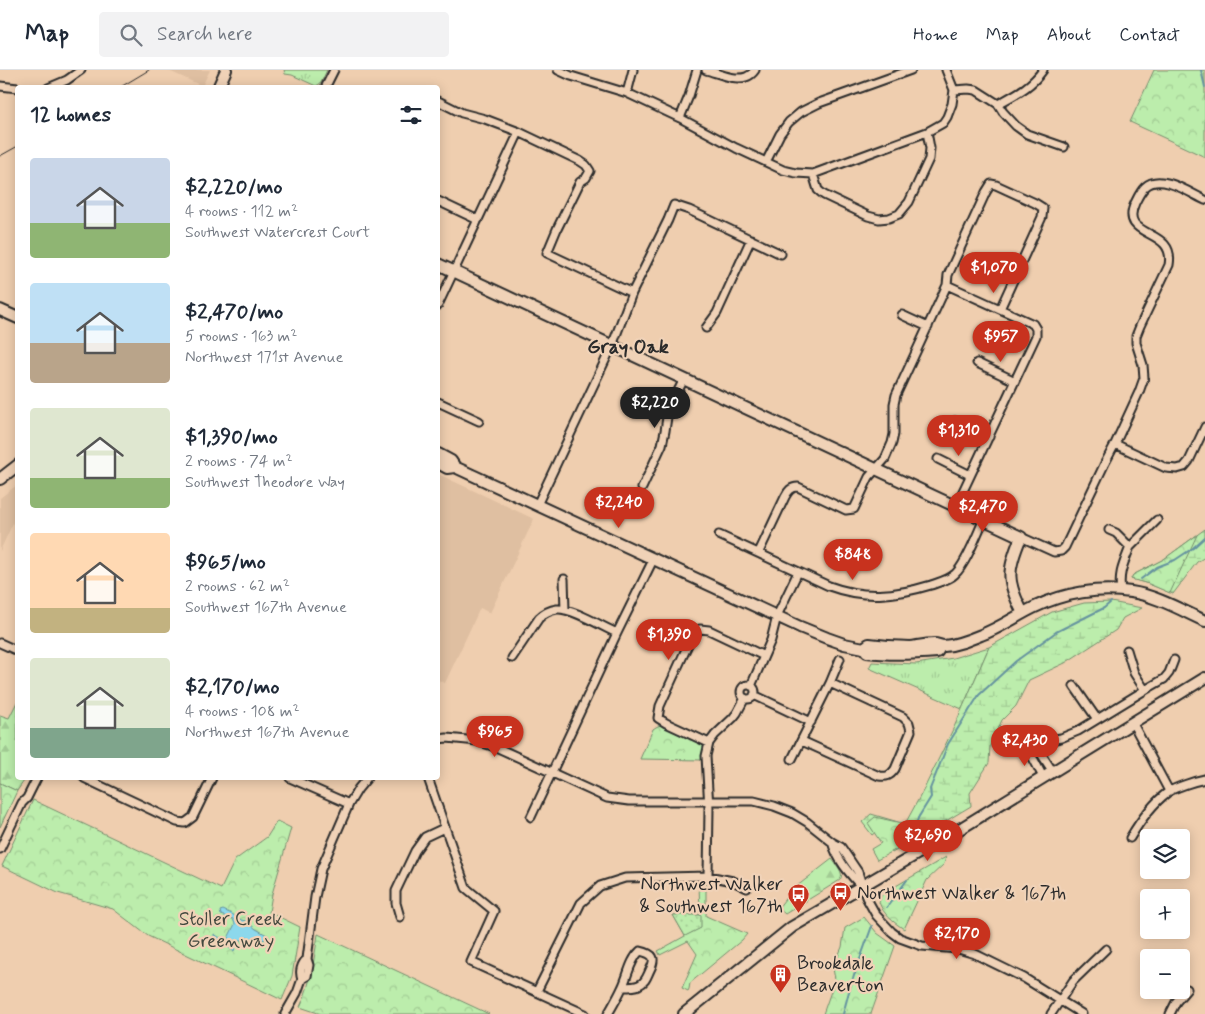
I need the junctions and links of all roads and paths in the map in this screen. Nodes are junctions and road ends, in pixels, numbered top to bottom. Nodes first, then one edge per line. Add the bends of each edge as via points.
1 (81, 70) edge
2 (226, 70) edge
3 (334, 70) edge
4 (558, 70) edge
5 (633, 70) edge
6 (697, 70) edge
7 (706, 70) edge
8 (755, 70) edge
9 (912, 70) edge
10 (946, 70) edge
11 (1044, 70) edge
12 (571, 73) edge
13 (55, 85) edge
14 (219, 85) edge
15 (326, 85) edge
16 (0, 86) edge
17 (15, 88) edge
18 (954, 90) junction
19 (627, 93) junction
20 (440, 102) edge
21 (998, 104) junction
22 (680, 118) junction
23 (518, 132) junction
24 (927, 132) junction
25 (1064, 148) dead end
26 (766, 162) junction
27 (813, 174) junction
28 (1205, 200) edge
29 (440, 202) edge
30 (478, 220) junction
31 (751, 239) junction
32 (781, 254) dead end
33 (440, 265) edge
34 (453, 272) junction
35 (947, 285) junction
36 (632, 293) junction
37 (440, 301) edge
38 (1000, 309) junction
39 (0, 310) edge
40 (902, 315) dead end
41 (15, 317) edge
42 (928, 327) junction
43 (706, 328) dead end
44 (612, 346) junction
45 (977, 363) dead end
46 (684, 380) junction
47 (1015, 381) junction
48 (440, 403) edge
49 (479, 421) dead end
50 (955, 421) dead end
51 (1205, 427) edge
52 (989, 437) junction
53 (1115, 444) junction
54 (440, 455) edge
55 (938, 459) dead end
56 (440, 464) edge
57 (15, 467) edge
58 (455, 467) junction
59 (876, 468) junction
60 (970, 475) junction
61 (0, 479) edge
62 (642, 488) dead end
63 (537, 505) junction
64 (956, 506) junction
65 (984, 520) junction
66 (1157, 520) dead end
67 (1109, 530) dead end
68 (719, 535) dead end
69 (1021, 536) junction
70 (1130, 547) junction
71 (759, 552) junction
72 (654, 558) junction
73 (798, 572) junction
74 (564, 579) dead end
75 (1120, 591) junction
76 (565, 610) junction
77 (1023, 613) junction
78 (777, 616) junction
79 (1205, 621) edge
80 (617, 633) junction
81 (0, 642) edge
82 (15, 650) edge
83 (1128, 650) dead end
84 (764, 656) junction
85 (512, 658) dead end
86 (840, 658) dead end
87 (1174, 660) dead end
88 (1205, 678) edge
89 (830, 683) junction
90 (751, 686) junction
91 (1074, 686) dead end
92 (1145, 690) junction
93 (754, 695) junction
94 (745, 698) junction
95 (1096, 719) junction
96 (811, 722) junction
97 (1132, 722) junction
98 (440, 739) edge
99 (802, 741) junction
100 (709, 743) junction
101 (792, 759) dead end
102 (552, 773) junction
103 (1048, 774) junction
104 (1205, 779) edge
105 (35, 780) edge
106 (88, 780) edge
107 (211, 780) edge
108 (295, 780) edge
109 (365, 780) edge
110 (429, 780) edge
111 (1169, 792) junction
112 (708, 800) junction
113 (349, 804) junction
114 (531, 817) dead end
115 (444, 828) junction
116 (1130, 838) dead end
117 (0, 849) edge
118 (708, 876) junction
119 (862, 887) junction
120 (747, 888) dead end
121 (400, 917) dead end
122 (1106, 949) dead end
123 (623, 987) junction
124 (537, 991) junction
125 (1178, 999) edge
126 (1060, 1000) junction
127 (285, 1014) edge
128 (585, 1014) edge
129 (608, 1014) edge
130 (684, 1014) edge
131 (1051, 1014) edge
132 (1082, 1014) edge
133 (1170, 1014) edge

1 - 13 street
2 - 14 main road
3 - 15 street
4 - 12 street
5 - 19 street
6 - 22 street
7 - 8 street via 739,78 747,77
9 - 26 street via 801,112 780,134
10 - 18 street
11 - 21 street via 1037,80
12 - 19 street
16 - 17 street
18 - 21 street via 976,90
18 - 24 street via 947,117
19 - 22 street
20 - 23 street
21 - 25 street via 1027,134
22 - 26 street
23 - 30 street
23 - 36 street via 580,161 590,171 580,182 547,253
24 - 27 street
24 - 27 street via 929,159 909,202 899,214 889,218 868,216 824,196 818,190
26 - 27 street via 783,170
28 - 53 street via 1169,183 1156,181 1141,191 1131,212 1138,228 1162,240 1170,256 1136,336 1144,378
29 - 30 street
30 - 34 street
31 - 32 street
31 - 36 street via 674,205
31 - 43 street via 717,314
33 - 34 main road
34 - 37 street
34 - 44 main road
35 - 38 street
35 - 38 street via 948,275 986,192 991,184 996,185 1044,208
35 - 42 street
36 - 44 street
38 - 47 street via 1036,329 1036,336
39 - 41 main road
40 - 42 street
42 - 59 street via 896,395 892,443 885,459
44 - 46 main road
44 - 63 street
45 - 47 street
46 - 59 main road
46 - 62 street via 670,407 662,445
47 - 52 street
48 - 49 street
50 - 52 street
51 - 53 street via 1189,461 1177,469 1166,468
52 - 60 street
53 - 69 street via 1061,551 1054,552
54 - 58 main road
55 - 60 street
56 - 58 main road
57 - 61 main road
58 - 63 main road
59 - 64 main road
59 - 71 street via 854,509 850,510 793,487
60 - 64 street
63 - 72 main road
64 - 65 main road
65 - 69 main road
65 - 73 street via 956,574 910,591 878,595 848,592
66 - 70 street
67 - 70 street
68 - 71 street
69 - 77 main road via 1011,561 1010,583
70 - 75 street via 1119,580
71 - 73 street
72 - 78 main road
72 - 80 street
73 - 78 street
74 - 76 street
75 - 77 main road via 1073,594
75 - 79 main road via 1156,599
76 - 80 street
76 - 85 street via 550,611 539,618
77 - 78 main road via 982,635 941,646 937,652 911,654 867,652 864,648 827,638
78 - 84 street
80 - 102 street
81 - 82 street
83 - 92 street via 1134,673
84 - 90 street
84 - 100 street via 709,630 700,629 692,636 660,706 658,718
86 - 89 street
87 - 92 street via 1164,680
88 - 97 main road
89 - 96 street
89 - 99 street via 903,717 909,723 911,731 895,769 886,777 879,776
90 - 93 street
90 - 94 street via 742,689
91 - 95 street
92 - 95 street
93 - 94 street
93 - 96 street
94 - 100 street via 733,718
95 - 103 street via 1070,735 1031,746 1032,758
96 - 99 street
97 - 103 main road
97 - 111 street
98 - 102 street via 477,740
99 - 101 street
100 - 112 street via 706,756
102 - 112 street via 607,798 629,801
102 - 114 street
103 - 119 main road
104 - 111 street
105 - 117 street
106 - 107 street via 176,822 185,823 193,817
108 - 113 street
109 - 113 street
110 - 115 street
111 - 116 street via 1146,813
112 - 118 street
112 - 119 street via 754,800 792,813 841,847 858,872
113 - 127 street via 320,869 306,958 300,974 302,979
115 - 121 street via 424,837 396,891
115 - 124 street via 466,888 494,911 471,962
118 - 120 street via 733,881
118 - 124 street via 625,878 600,886 581,902
119 - 126 street via 876,916 900,938 922,946 975,954
119 - 130 main road via 792,927
122 - 126 street
123 - 123 street via 637,986 645,981 654,962 653,957 640,951
123 - 129 street
124 - 128 street
125 - 133 street
126 - 131 street
126 - 132 street

